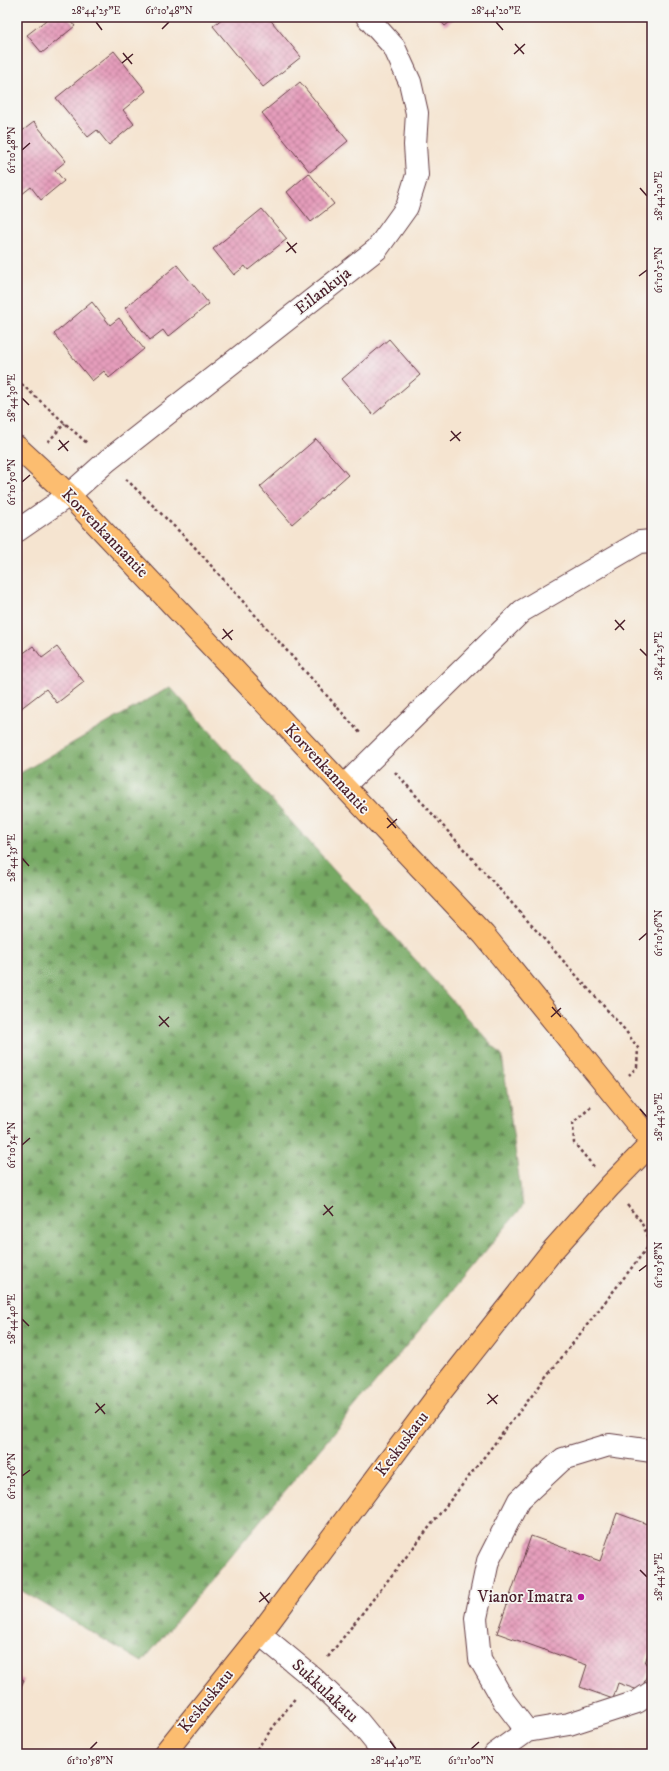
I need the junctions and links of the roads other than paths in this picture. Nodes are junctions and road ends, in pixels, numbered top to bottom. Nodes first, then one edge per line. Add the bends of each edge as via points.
1 (367, 17) edge
2 (17, 447) edge
3 (69, 495) junction
4 (17, 531) edge
5 (652, 541) edge
6 (344, 786) junction
7 (652, 1142) edge
8 (652, 1451) edge
9 (260, 1634) junction
10 (652, 1692) edge
11 (527, 1731) junction
12 (164, 1754) edge
13 (385, 1754) edge
14 (495, 1754) edge

1 - 3 street, Eilankuja via 394,48 410,82 417,113 416,175 406,207 377,249 107,461
2 - 3 main road, Korvenkannantie
3 - 4 street, Eilankuja
3 - 6 main road, Korvenkannantie
5 - 6 street via 640,542 522,611
6 - 7 main road, Korvenkannantie via 484,935
7 - 9 main road, Keskuskatu via 552,1251 436,1398
8 - 11 street via 609,1445 563,1459 519,1500 488,1561 476,1618 480,1659 504,1701
9 - 12 main road, Keskuskatu
9 - 13 street, Sukkulakatu via 312,1677 358,1721
10 - 11 street via 637,1702 569,1724
11 - 14 street

